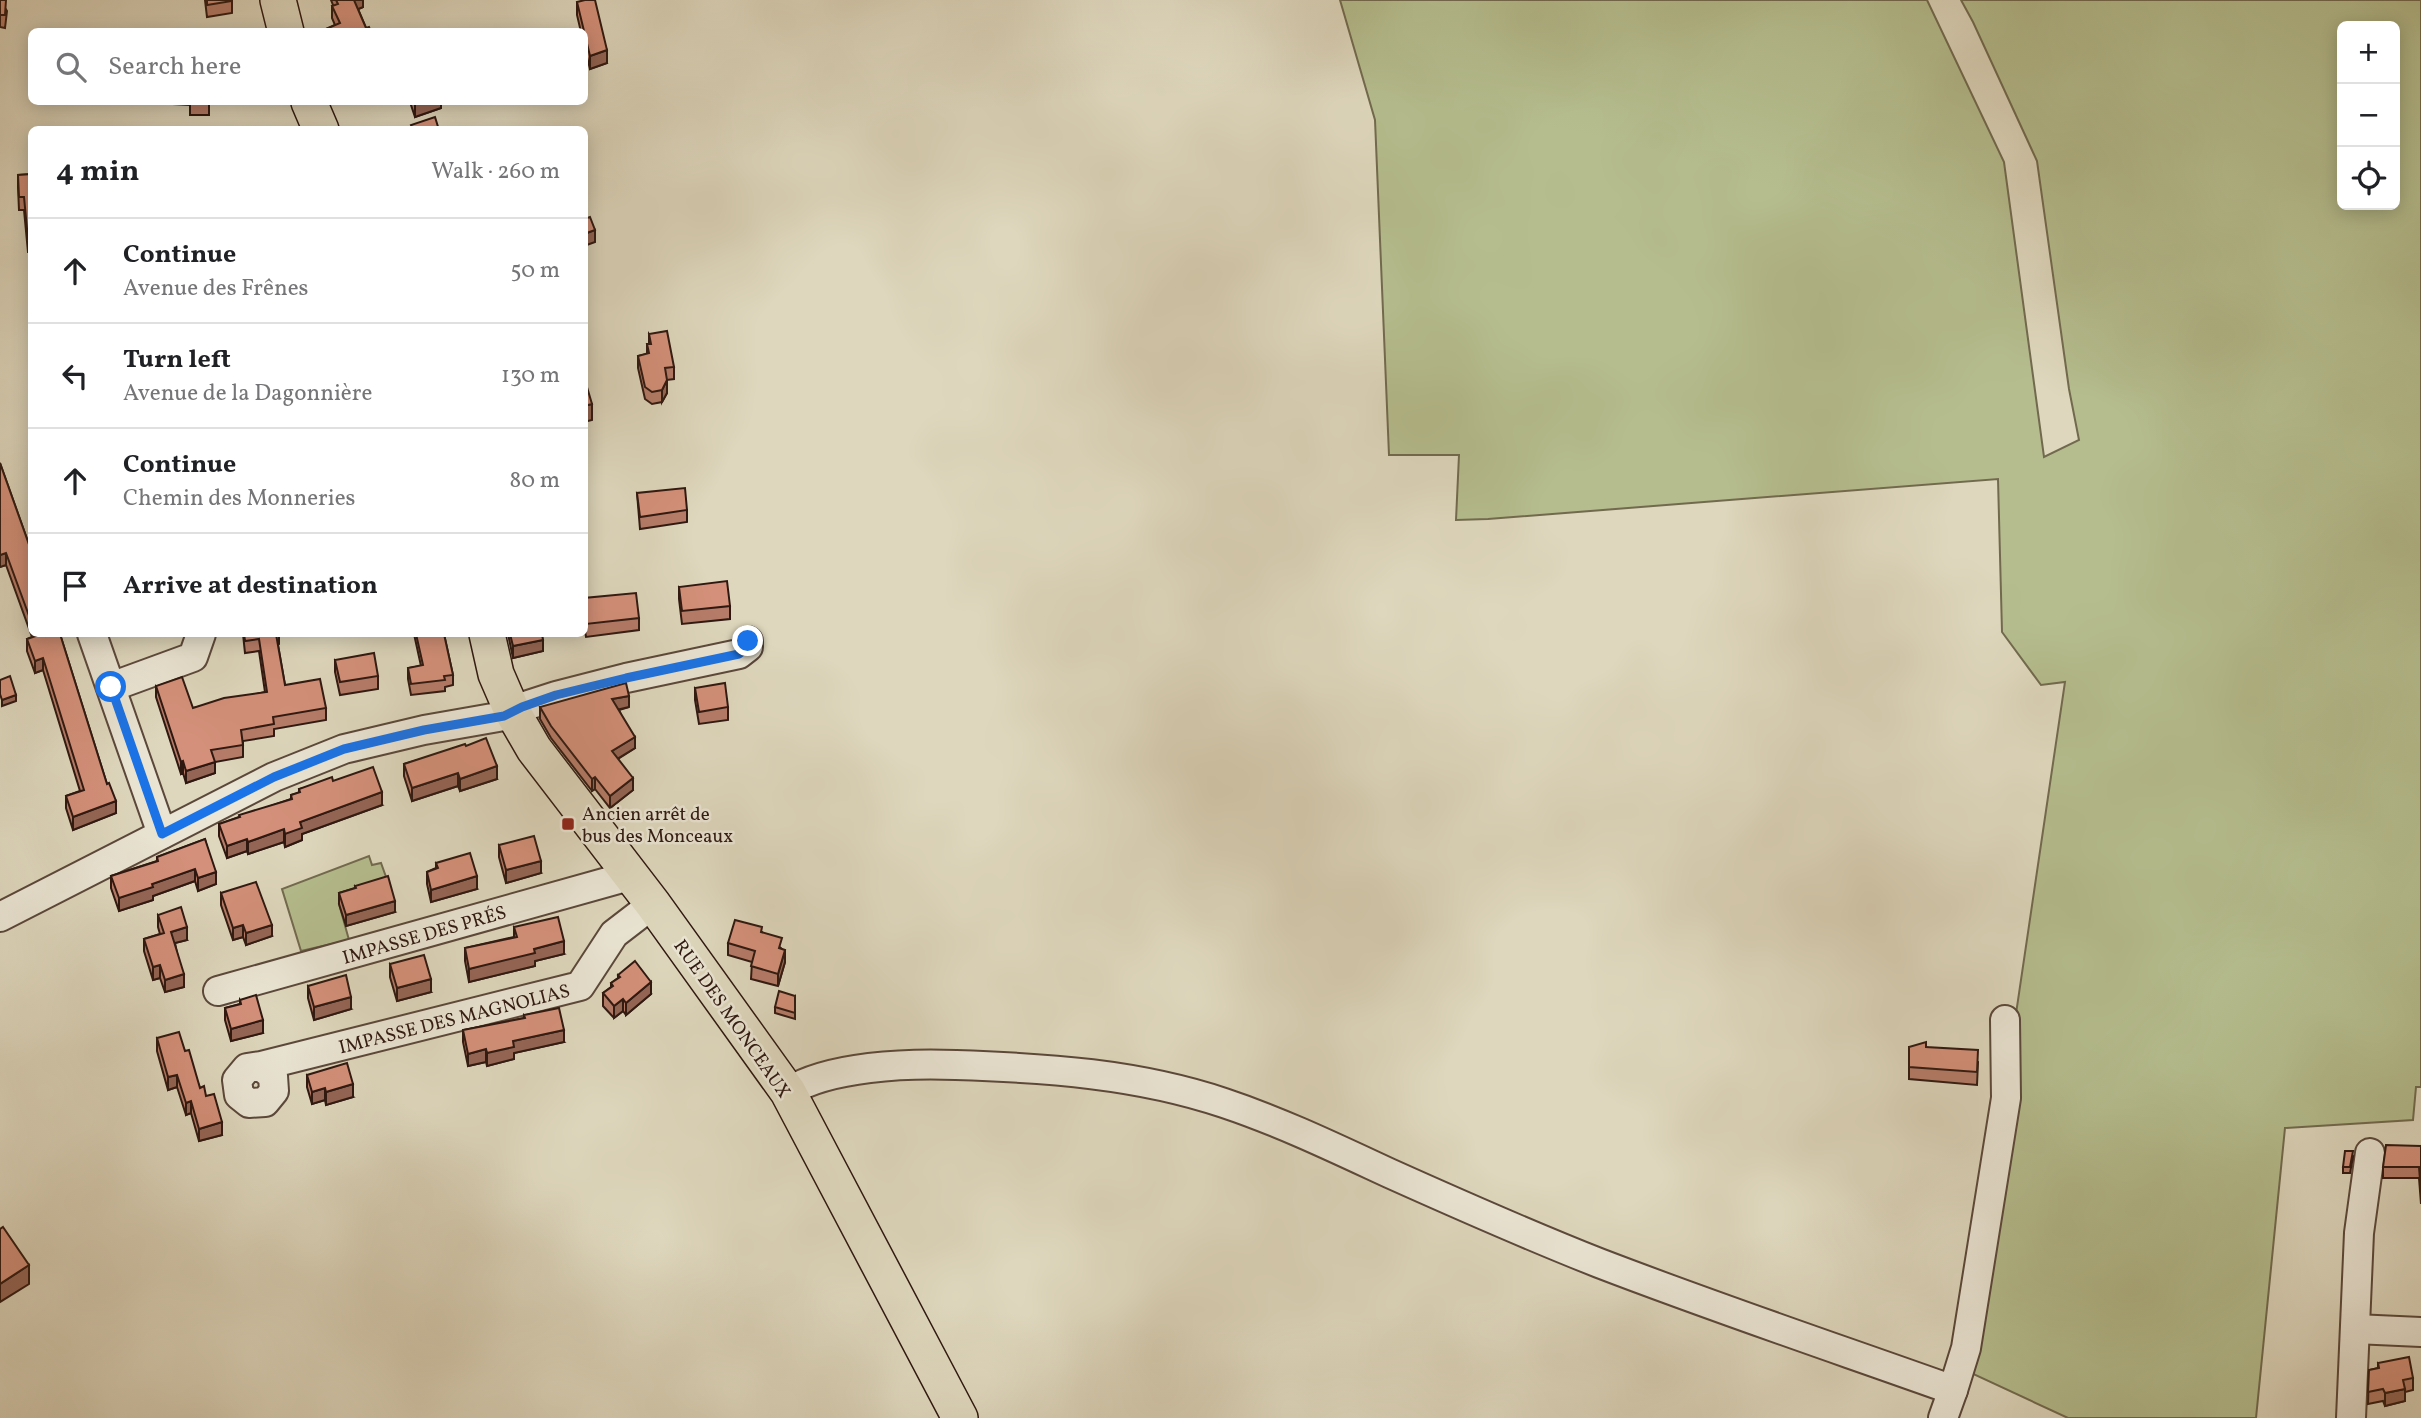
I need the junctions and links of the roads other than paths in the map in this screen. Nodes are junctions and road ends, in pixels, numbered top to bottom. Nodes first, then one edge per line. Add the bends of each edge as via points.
1 (278, 0) edge
2 (284, 28) edge
3 (310, 105) edge
4 (319, 126) edge
5 (93, 637) edge
6 (200, 637) edge
7 (487, 637) edge
8 (748, 641) dead end
9 (111, 687) junction
10 (512, 711) junction
11 (162, 834) junction
12 (629, 876) junction
13 (653, 904) junction
14 (0, 917) edge
15 (218, 991) dead end
16 (2005, 1020) dead end
17 (261, 1066) dead end
18 (788, 1092) junction
19 (2370, 1153) dead end
20 (2355, 1329) junction
21 (2421, 1332) edge
22 (1953, 1391) junction
23 (960, 1418) edge
24 (1943, 1418) edge
25 (2351, 1418) edge

1 - 2 main road
3 - 4 main road
5 - 9 street
6 - 9 street via 193,657
7 - 10 main road, RUE DES MONCEAUX
8 - 10 street via 739,654 556,695
9 - 11 street
10 - 11 street via 344,749 274,777
10 - 12 main road, RUE DES MONCEAUX via 534,749
11 - 14 street
12 - 13 main road, RUE DES MONCEAUX
12 - 15 street, IMPASSE DES PRÉS
13 - 17 street, IMPASSE DES MAGNOLIAS via 614,934 580,986
13 - 18 main road, RUE DES MONCEAUX
16 - 22 street via 2006,1098 1966,1348
18 - 22 street via 825,1076 913,1065 1049,1070 1136,1080 1182,1091 1274,1121 1598,1262
18 - 23 main road, RUE DES MONCEAUX
19 - 20 street via 2359,1233
20 - 21 street
20 - 25 street
22 - 24 street

